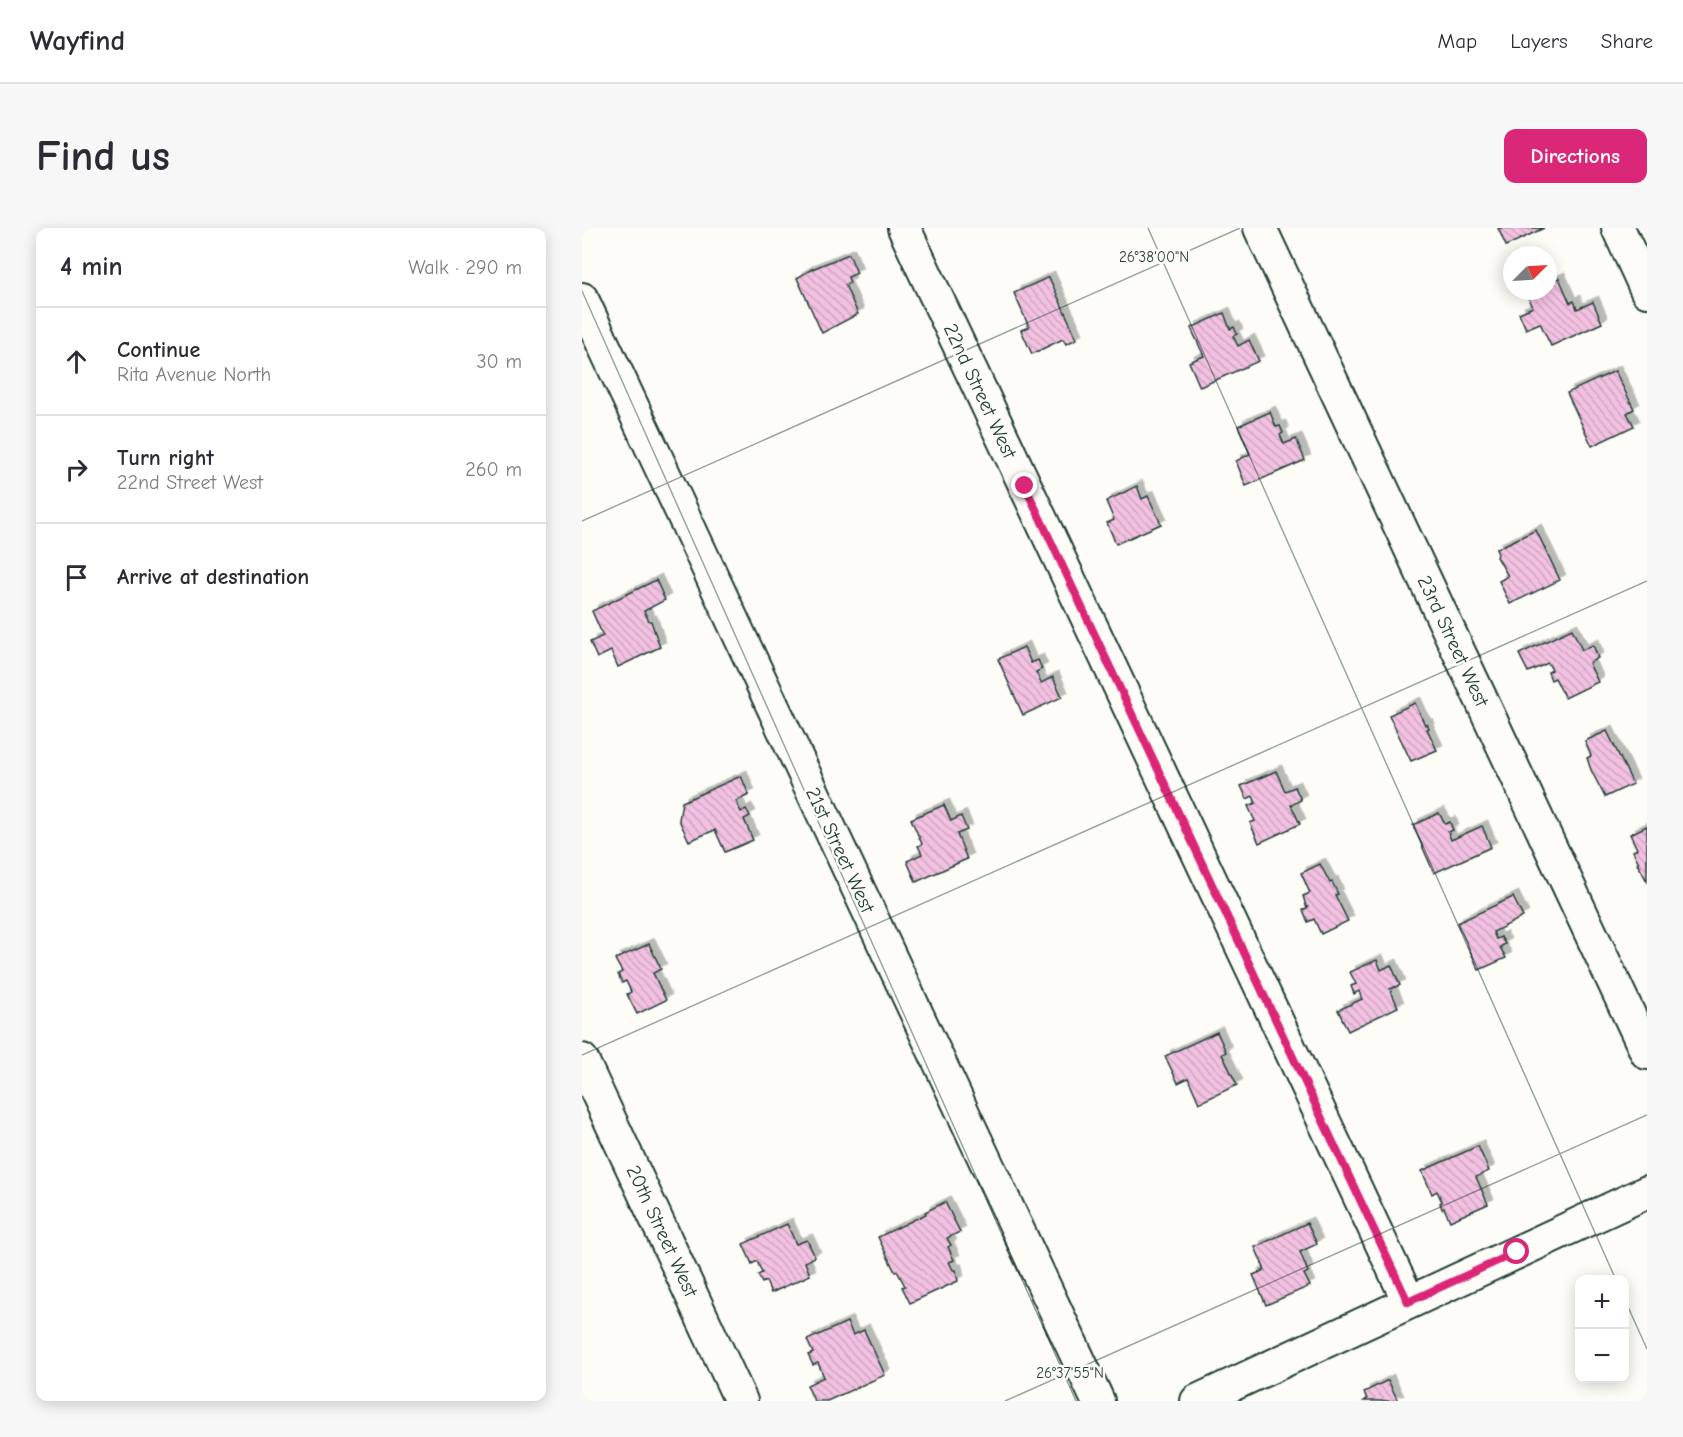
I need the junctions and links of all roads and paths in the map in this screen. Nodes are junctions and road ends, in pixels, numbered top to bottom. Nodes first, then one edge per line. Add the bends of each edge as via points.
1 (904, 228) edge
2 (1260, 228) edge
3 (1617, 228) edge
4 (1647, 291) edge
5 (582, 299) edge
6 (1647, 1053) edge
7 (582, 1060) edge
8 (1647, 1192) edge
9 (1408, 1302) junction
10 (741, 1401) edge
11 (1098, 1401) edge
12 (1197, 1401) edge

1 - 9 street, 22nd Street West
2 - 6 street, 23rd Street West
3 - 4 street
5 - 11 street, 21st Street West
7 - 10 street, 20th Street West
8 - 9 street
9 - 12 street

